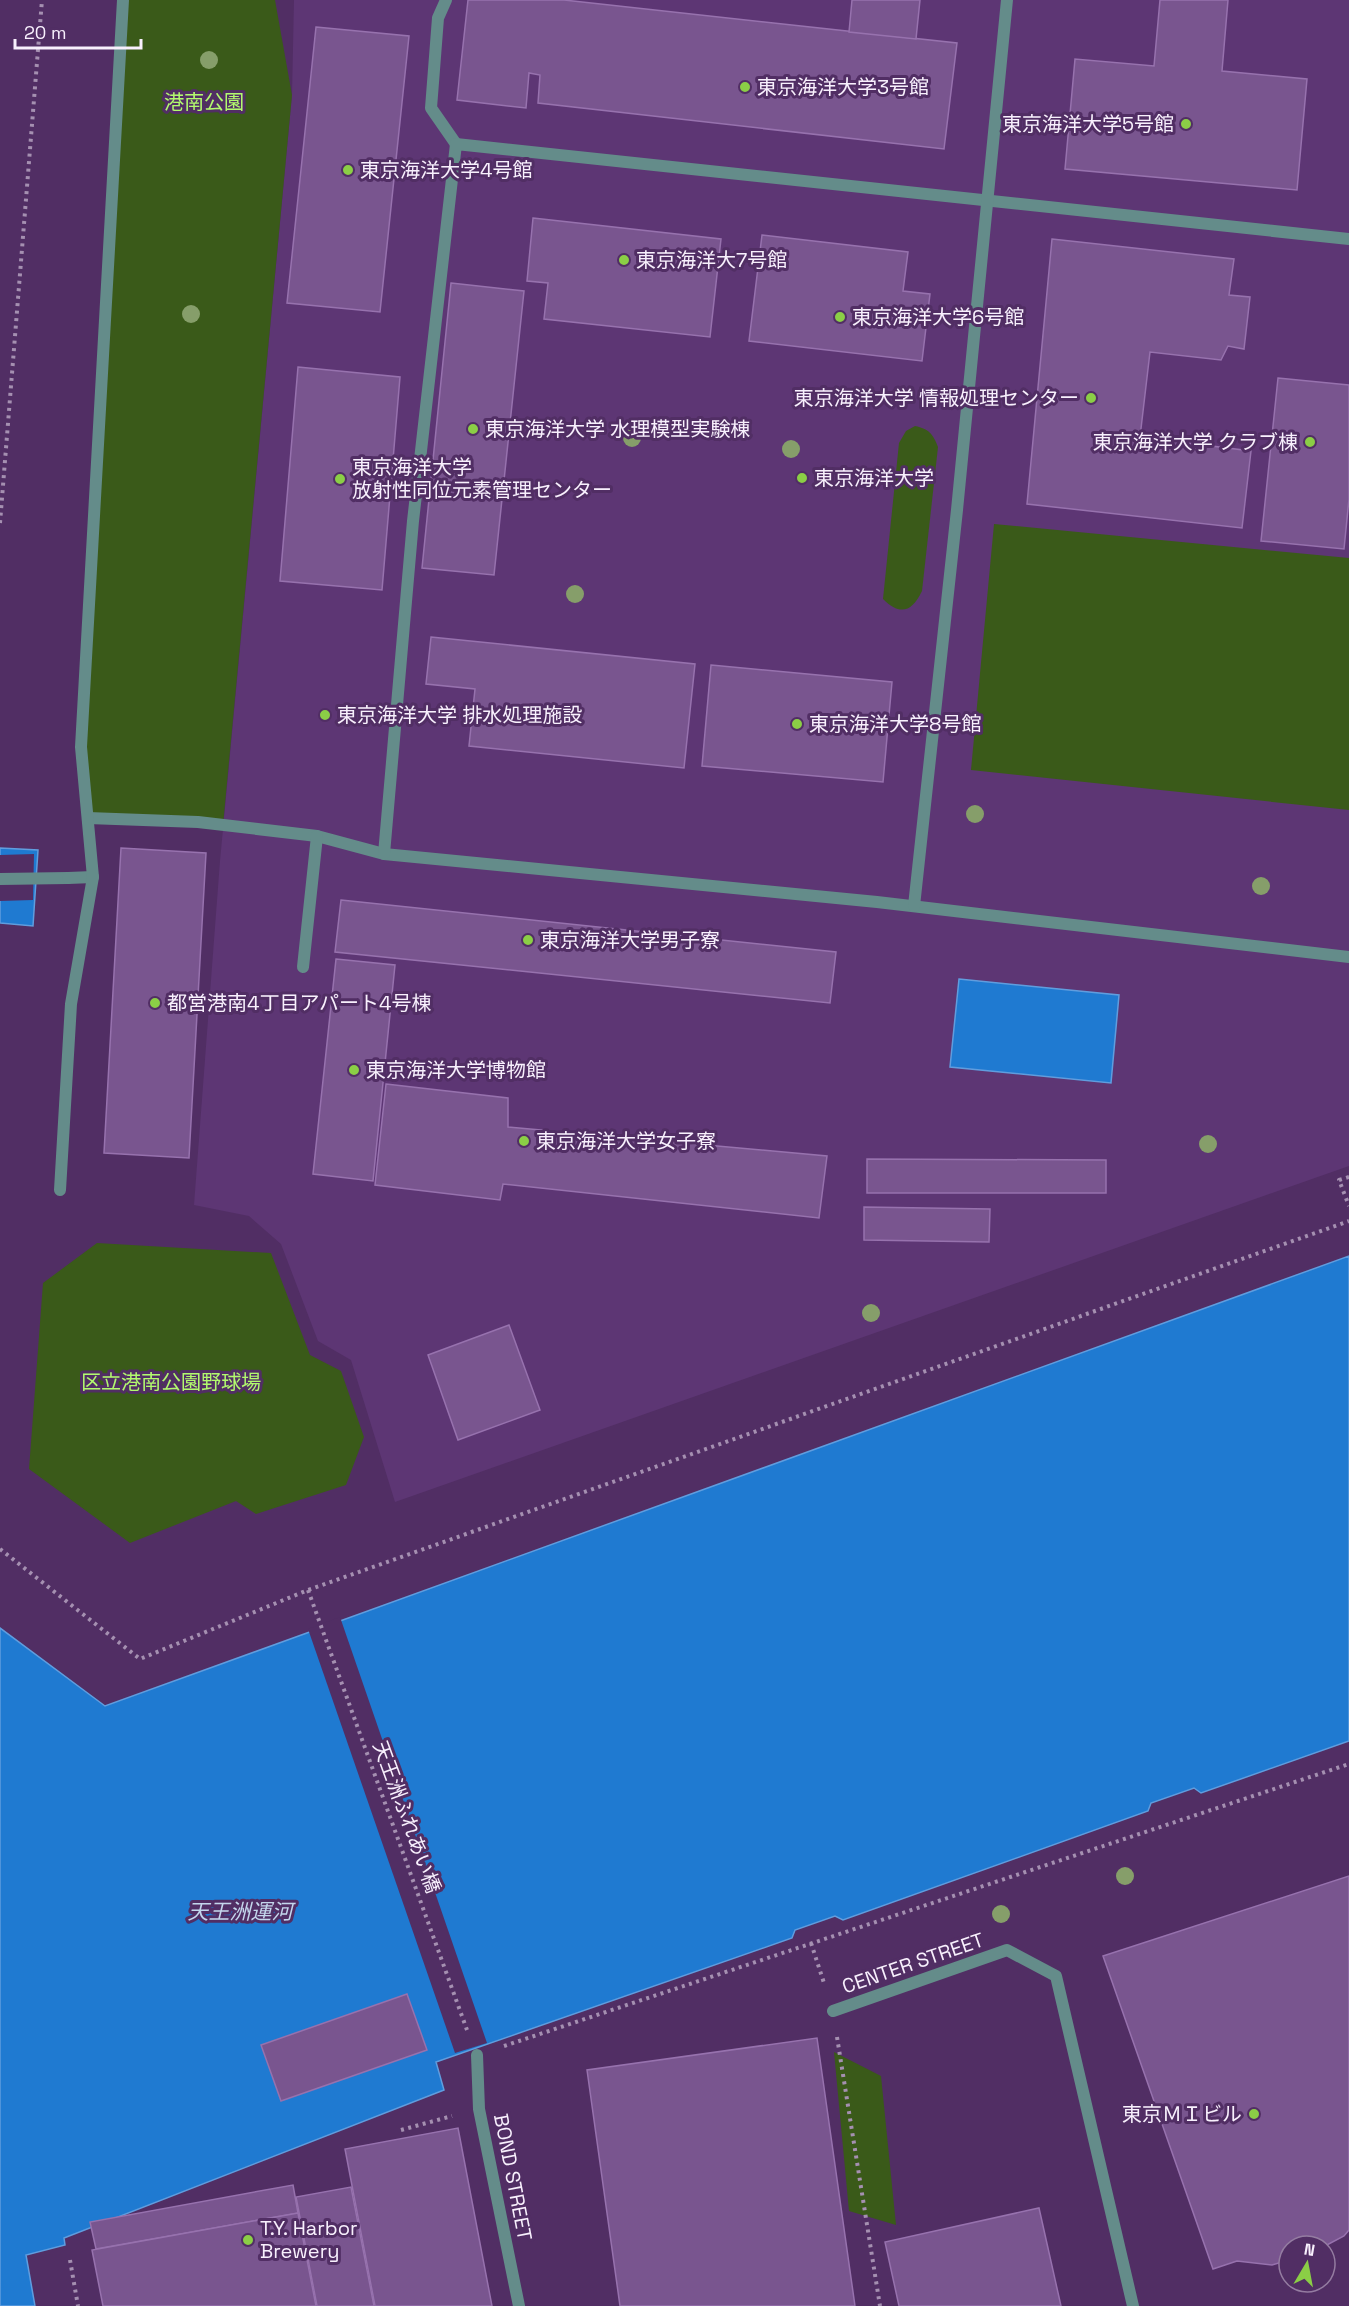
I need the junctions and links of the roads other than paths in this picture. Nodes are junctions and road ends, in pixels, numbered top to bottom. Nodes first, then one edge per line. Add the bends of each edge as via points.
1 (123, 0) edge
2 (446, 0) edge
3 (1008, 0) edge
4 (456, 144) junction
5 (988, 200) junction
6 (1349, 239) edge
7 (88, 818) junction
8 (317, 836) junction
9 (384, 854) junction
10 (93, 877) junction
11 (0, 879) edge
12 (914, 906) junction
13 (1349, 957) edge
14 (303, 967) dead end
15 (60, 1190) dead end
16 (833, 2011) road end
17 (477, 2055) road end
18 (519, 2306) edge
19 (1133, 2306) edge

1 - 7 street via 81,747
2 - 4 street via 438,18 430,108
3 - 5 street
4 - 5 street
4 - 9 street via 413,521
5 - 6 street
5 - 12 street
7 - 8 street via 198,822
7 - 10 street
8 - 9 street
8 - 14 street
9 - 12 street
10 - 11 street
10 - 15 street via 71,1004
12 - 13 street
16 - 19 street, CENTER STREET via 1007,1950 1056,1976
17 - 18 street, BOND STREET via 479,2109

